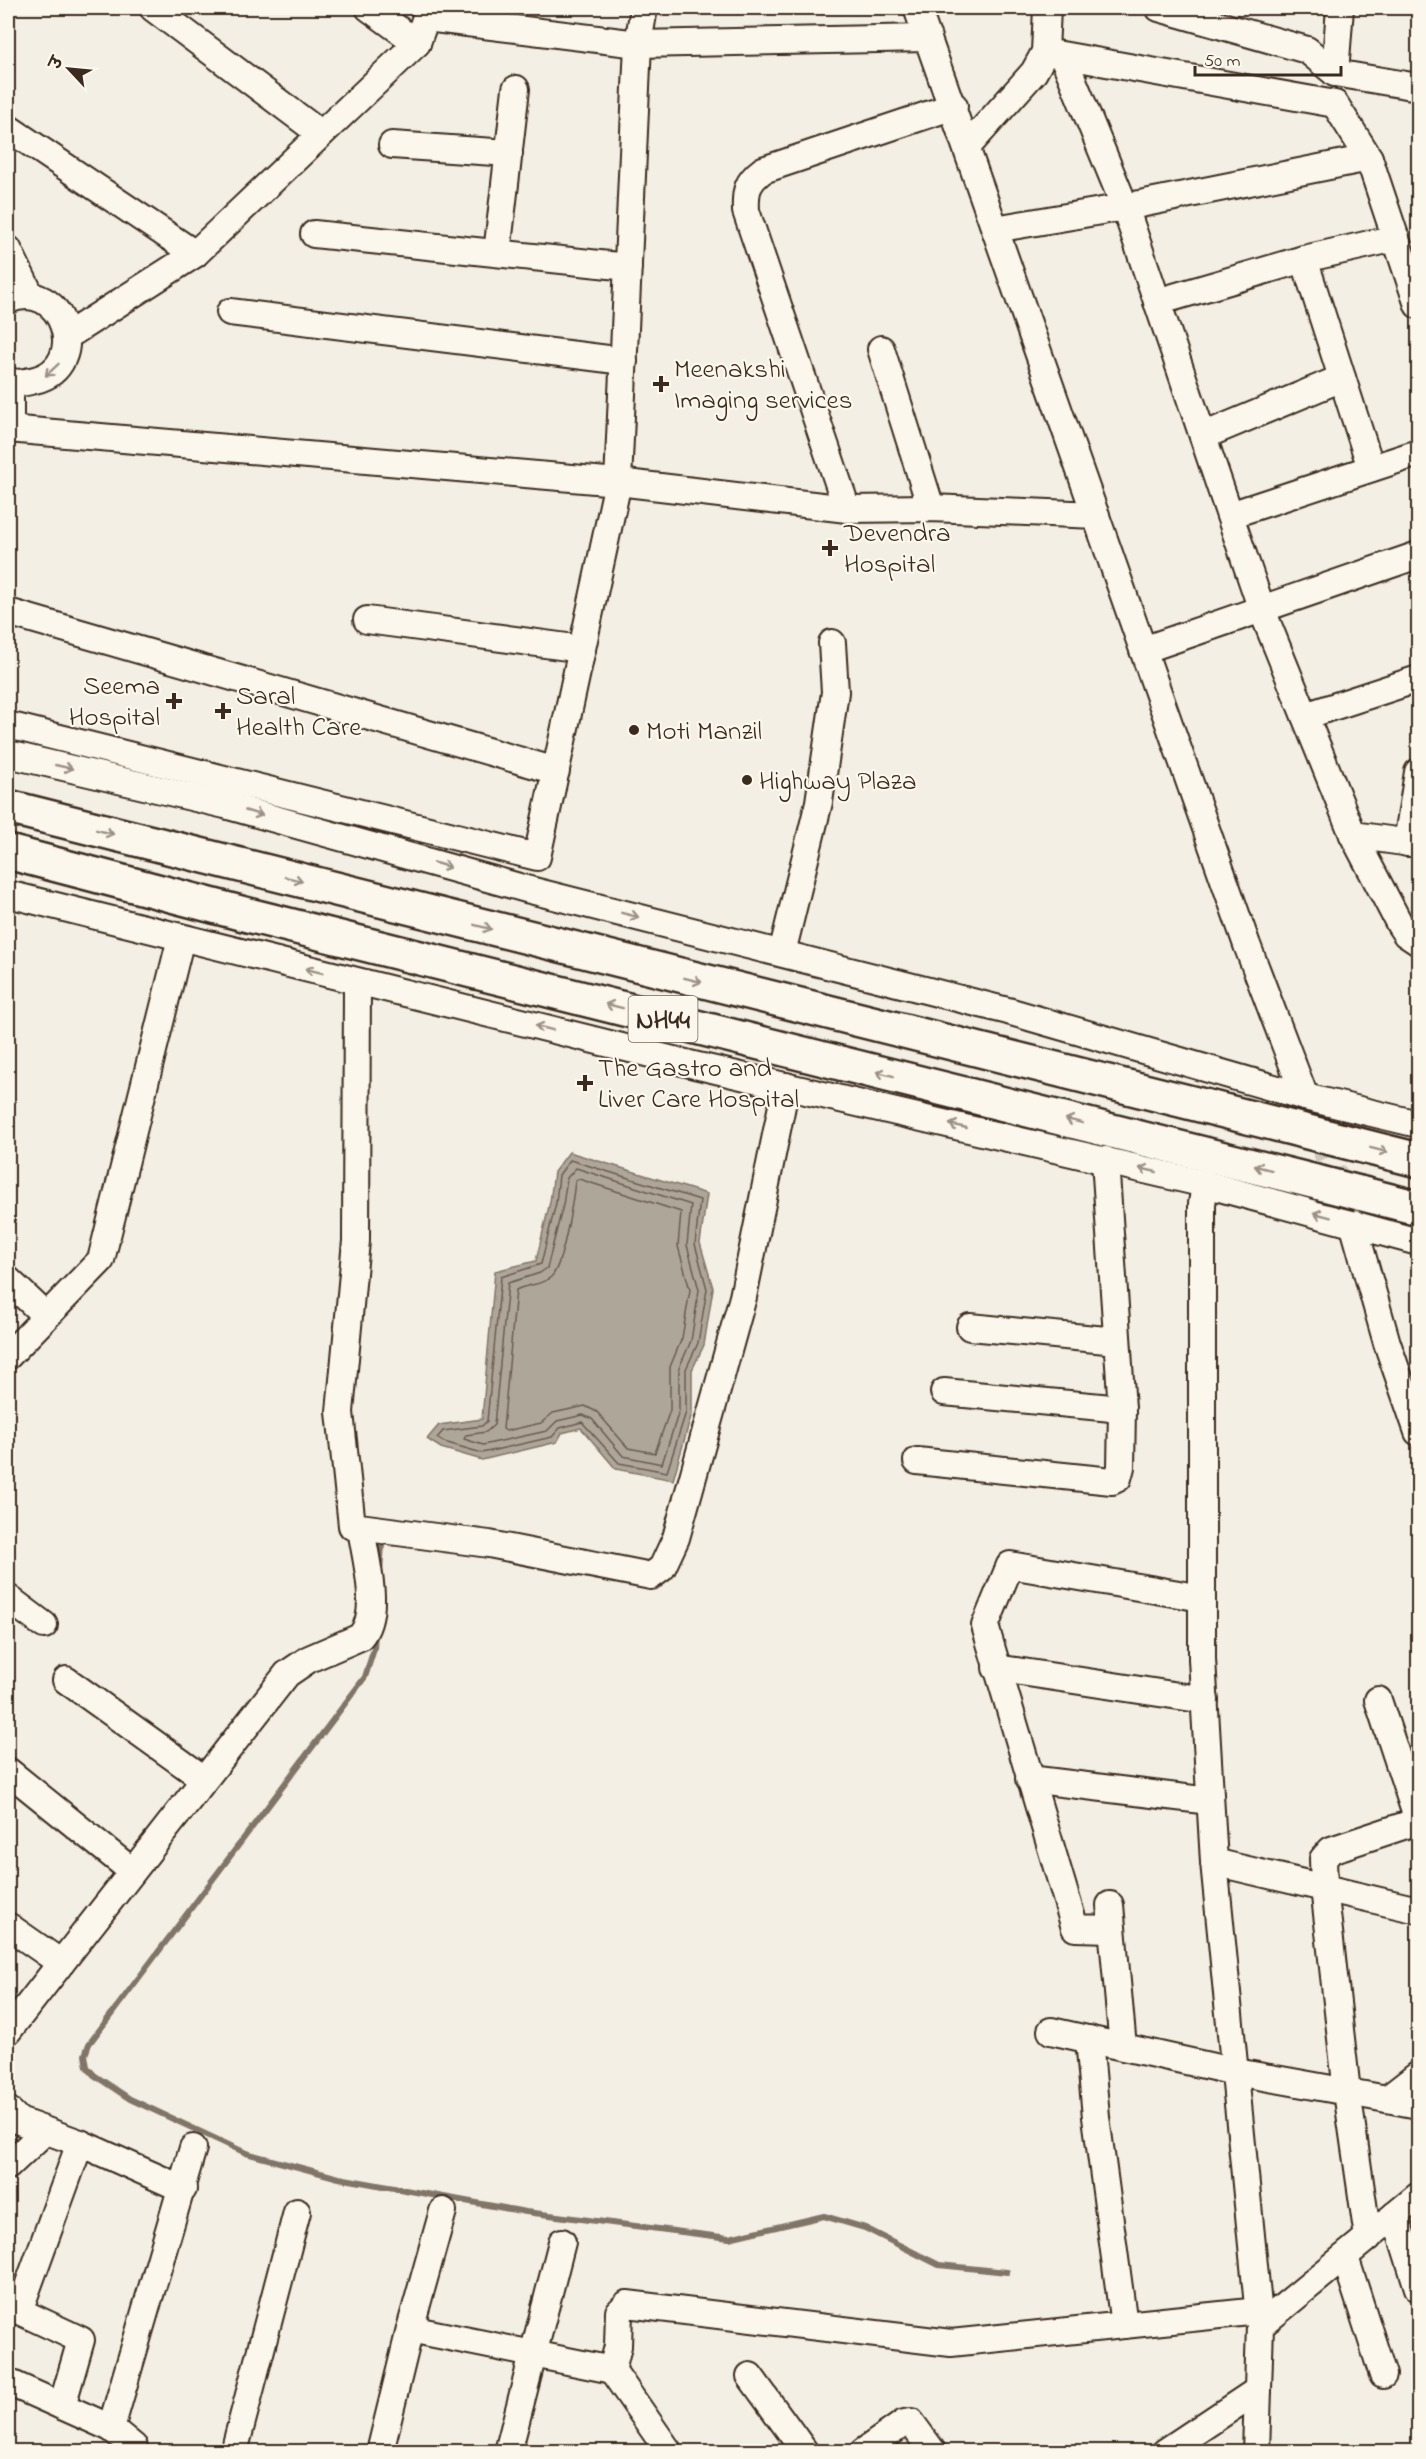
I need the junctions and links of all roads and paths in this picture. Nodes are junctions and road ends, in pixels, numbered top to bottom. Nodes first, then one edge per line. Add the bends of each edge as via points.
1 (153, 8) edge
2 (369, 8) edge
3 (644, 8) edge
4 (917, 8) edge
5 (1047, 8) edge
6 (1159, 8) edge
7 (1340, 8) edge
8 (428, 13) edge
9 (928, 38) junction
10 (417, 43) junction
11 (638, 44) junction
12 (1054, 54) junction
13 (1335, 73) junction
14 (1419, 87) edge
15 (516, 89) dead end
16 (954, 106) junction
17 (8, 128) edge
18 (321, 134) junction
19 (392, 145) dead end
20 (968, 147) junction
21 (509, 153) junction
22 (1369, 158) junction
23 (1125, 207) junction
24 (995, 229) junction
25 (314, 234) dead end
26 (1396, 238) junction
27 (8, 249) edge
28 (496, 253) junction
29 (195, 254) junction
30 (1304, 259) junction
31 (628, 267) junction
32 (19, 298) edge
33 (1157, 302) junction
34 (1419, 305) edge
35 (230, 312) dead end
36 (67, 336) junction
37 (881, 349) dead end
38 (624, 361) junction
39 (1342, 378) junction
40 (9, 381) edge
41 (9, 429) edge
42 (1203, 436) junction
43 (1419, 453) edge
44 (1371, 468) junction
45 (618, 482) junction
46 (931, 508) junction
47 (847, 509) junction
48 (1096, 515) junction
49 (1230, 515) junction
50 (1419, 555) edge
51 (1262, 610) junction
52 (8, 612) edge
53 (367, 620) dead end
54 (832, 643) dead end
55 (582, 649) junction
56 (1143, 650) junction
57 (1419, 679) edge
58 (1305, 716) junction
59 (8, 725) edge
60 (8, 754) edge
61 (556, 771) junction
62 (1419, 772) edge
63 (8, 807) edge
64 (1353, 835) junction
65 (1413, 843) edge
66 (8, 852) edge
67 (8, 894) edge
68 (182, 938) junction
69 (1419, 942) edge
70 (782, 953) junction
71 (357, 982) junction
72 (786, 1086) junction
73 (1305, 1097) junction
74 (1419, 1124) edge
75 (1104, 1160) junction
76 (1419, 1160) edge
77 (1205, 1184) junction
78 (1356, 1208) junction
79 (1419, 1208) edge
80 (1419, 1242) edge
81 (8, 1280) edge
82 (46, 1317) junction
83 (970, 1328) dead end
84 (1117, 1341) junction
85 (8, 1356) edge
86 (944, 1392) dead end
87 (1122, 1409) junction
88 (1419, 1432) edge
89 (917, 1461) dead end
90 (361, 1528) junction
91 (1202, 1598) junction
92 (10, 1605) edge
93 (44, 1625) dead end
94 (996, 1668) junction
95 (66, 1680) dead end
96 (1205, 1700) junction
97 (1378, 1700) dead end
98 (8, 1772) edge
99 (204, 1779) junction
100 (1029, 1779) junction
101 (1210, 1800) junction
102 (1419, 1821) edge
103 (1214, 1862) junction
104 (132, 1871) junction
105 (1324, 1887) junction
106 (1419, 1910) edge
107 (8, 1926) edge
108 (61, 1963) junction
109 (8, 2031) edge
110 (1051, 2031) dead end
111 (1089, 2039) junction
112 (1123, 2047) junction
113 (1236, 2072) junction
114 (1419, 2075) edge
115 (1347, 2092) junction
116 (1387, 2099) junction
117 (1419, 2106) edge
118 (8, 2110) edge
119 (45, 2131) junction
120 (80, 2143) junction
121 (193, 2148) dead end
122 (8, 2166) edge
123 (183, 2189) junction
124 (1419, 2196) edge
125 (443, 2211) dead end
126 (297, 2212) dead end
127 (1395, 2215) junction
128 (1368, 2238) junction
129 (562, 2242) dead end
130 (1346, 2257) junction
131 (1419, 2288) edge
132 (1260, 2318) junction
133 (1124, 2325) junction
134 (410, 2329) junction
135 (533, 2355) junction
136 (612, 2370) junction
137 (1383, 2375) dead end
138 (750, 2376) dead end
139 (8, 2382) edge
140 (1258, 2390) junction
141 (62, 2406) junction
142 (111, 2428) junction
143 (132, 2451) edge
144 (234, 2451) edge
145 (380, 2451) edge
146 (508, 2451) edge
147 (669, 2451) edge
148 (804, 2451) edge
149 (863, 2451) edge
150 (933, 2451) edge
151 (1165, 2451) edge
152 (1256, 2451) edge

1 - 18 street
2 - 10 street
3 - 11 street
4 - 9 street
5 - 12 street
6 - 13 street via 1306,50
7 - 13 street
8 - 10 street
8 - 11 street
9 - 11 street
9 - 16 street
10 - 18 street
11 - 31 street
12 - 20 street
12 - 22 street via 1335,104
12 - 23 street
13 - 14 street
15 - 21 street
16 - 20 street
16 - 47 street via 763,170 751,178 745,192 746,211
17 - 29 street
18 - 29 street
19 - 21 street
20 - 24 street
21 - 28 street
22 - 23 street
22 - 26 street
23 - 24 street
23 - 33 street
24 - 48 street
25 - 28 street
26 - 30 street
26 - 34 street
27 - 32 street
28 - 31 street
29 - 36 street
30 - 33 street
30 - 39 street
31 - 38 street
32 - 36 street via 46,302 60,315
33 - 42 street
35 - 38 street
36 -> 40 street via 62,360 47,377 19,384
37 - 46 street
38 - 45 street
39 - 42 street
39 - 44 street
40 - 41 street
41 - 45 street
42 - 49 street
43 - 44 street
44 - 49 street
45 - 47 street
45 - 55 street
46 - 47 street
46 - 48 street
48 - 56 street
49 - 51 street
50 - 51 street
51 - 56 street
51 - 58 street
52 - 61 street
53 - 55 street
54 - 70 street via 835,692 819,802
55 - 61 street
56 - 73 street
57 - 58 street
58 - 64 street
59 - 61 street via 537,857
60 -> 70 street via 225,805 530,890
62 - 65 street
63 -> 76 highway, NH44, bridge
64 - 65 street
64 - 69 street via 1400,925
78 -> 66 highway, NH44, bridge via 1320,1183
67 - 68 street
71 -> 68 street
68 - 82 street via 101,1260
70 - 73 street via 1008,1011
72 -> 71 street
71 - 90 street via 356,1240 340,1412 352,1526
75 -> 72 street
72 - 90 street via 743,1297 676,1539 662,1568 651,1576 489,1544
73 - 74 street
77 -> 75 street
75 - 84 street
78 -> 77 street
77 - 91 street
78 - 79 highway, NH44
78 - 80 street
78 - 88 street via 1387,1343
81 - 82 street
82 - 85 street
83 - 84 street
84 - 87 street
86 - 87 street
87 - 89 street via 1121,1467 1118,1478 1112,1481
90 - 99 street via 372,1607 366,1631 287,1674
91 - 94 street via 1010,1565 985,1626
91 - 96 street
92 - 93 street
94 - 96 street
94 - 100 street
95 - 99 street
96 - 101 street
97 - 102 street
98 - 104 street
99 - 104 street
100 - 101 street
100 - 112 street via 1075,1928 1111,1917
101 - 103 street
102 - 105 street via 1327,1852
103 - 105 street
103 - 113 street
104 - 108 street
105 - 106 street
105 - 115 street
107 - 108 street
108 - 109 street
110 - 111 street
111 - 112 street
111 - 133 street
112 - 113 street
113 - 115 street
113 - 132 street
114 - 116 street
115 - 116 street
115 - 128 street
116 - 117 street
118 - 119 street via 19,2121
119 - 120 street
119 - 122 street
120 - 123 street
120 - 141 street via 19,2311 81,2340
121 - 123 street
123 - 142 street
124 - 127 street
125 - 134 street
126 - 144 street
127 - 128 street
127 - 131 street
128 - 130 street
129 - 135 street
130 - 132 street
130 - 137 street
132 - 133 street
132 - 140 street
133 - 136 street via 951,2343 627,2304 619,2312 618,2346
134 - 135 street
134 - 145 street
135 - 136 street
135 - 146 street
136 - 147 street
138 - 148 street
139 - 141 street
140 - 151 street
140 - 152 street
141 - 142 street
142 - 143 street via 134,2447
149 - 150 street via 904,2422 911,2422

